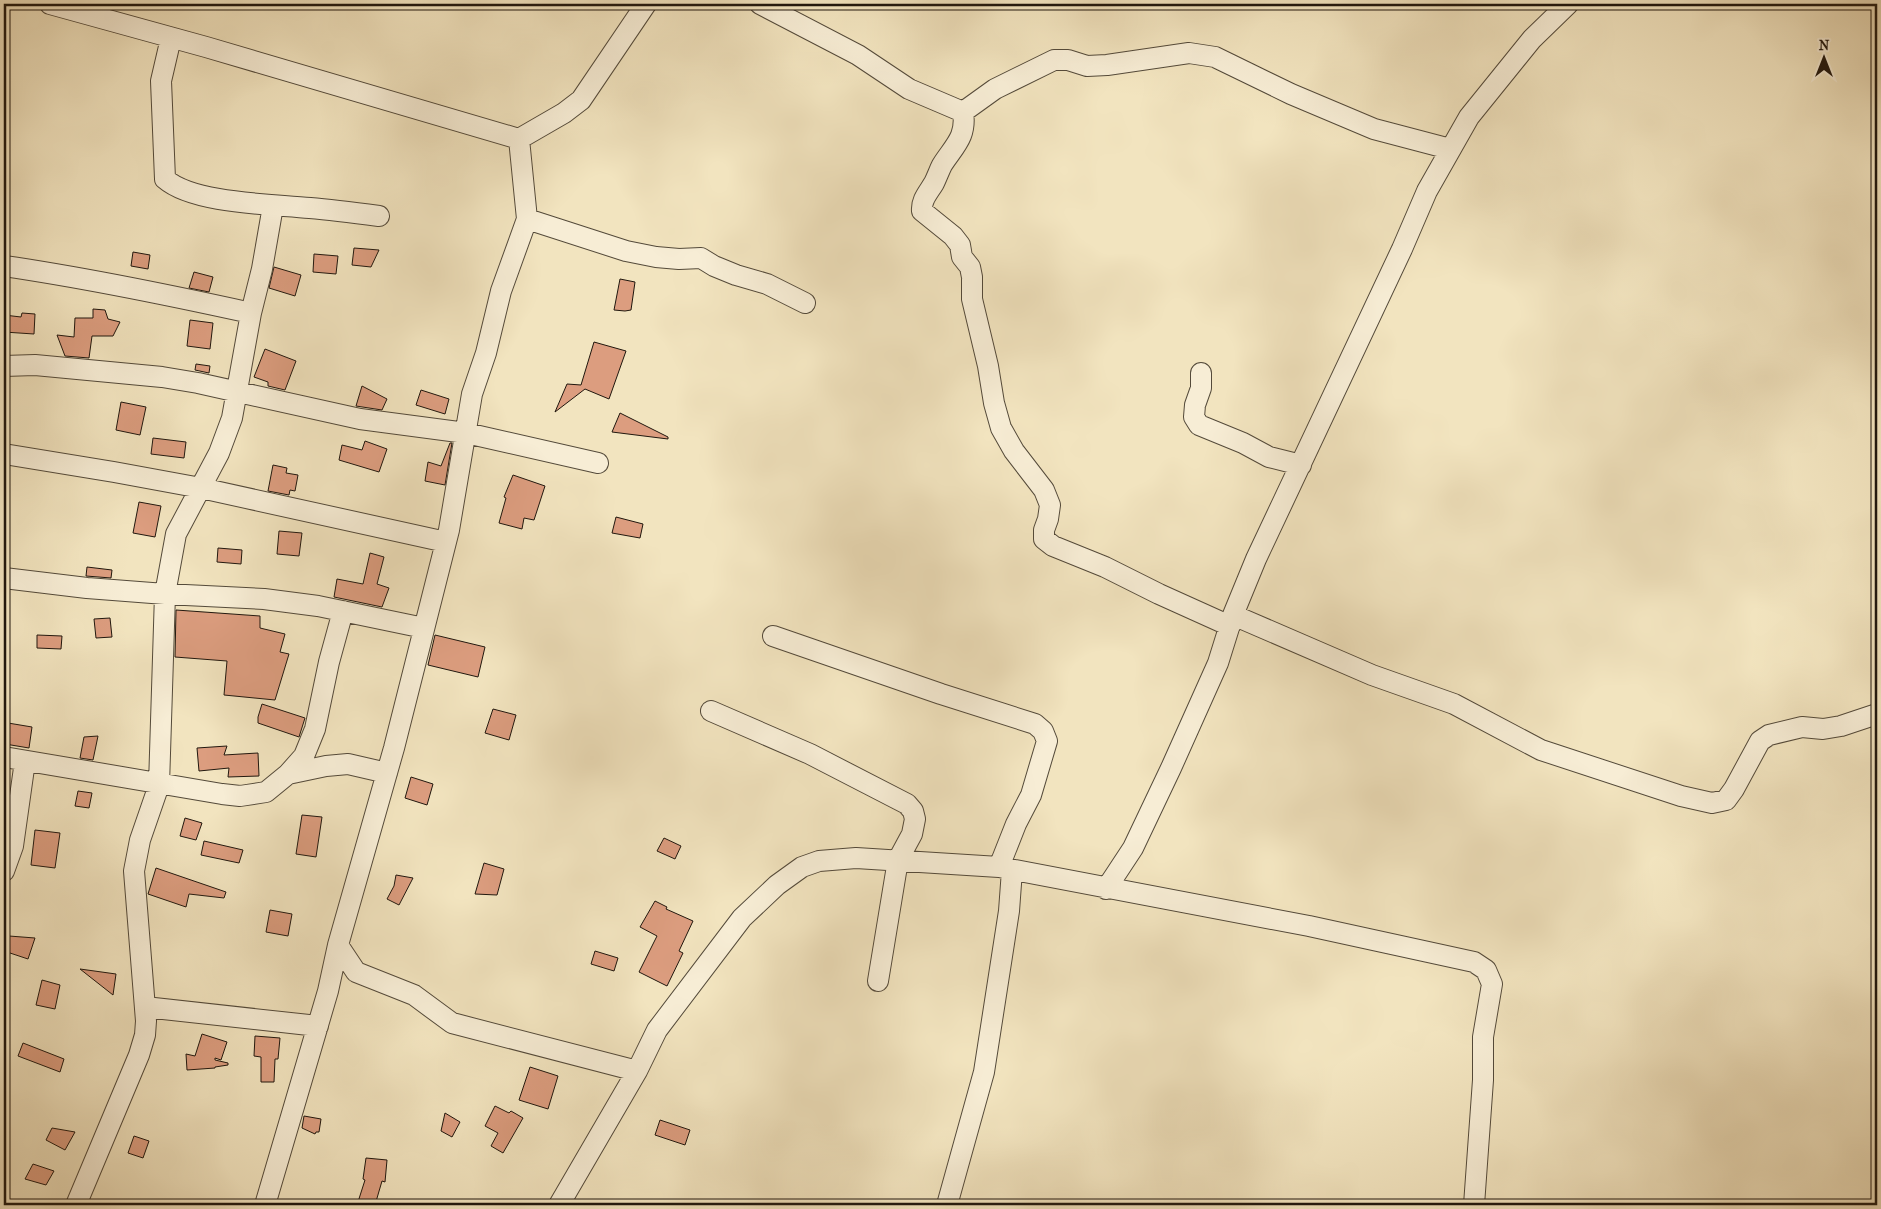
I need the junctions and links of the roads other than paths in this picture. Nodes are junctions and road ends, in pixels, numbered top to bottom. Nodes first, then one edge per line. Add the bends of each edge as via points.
1 (50, 4) edge
2 (646, 4) edge
3 (760, 4) edge
4 (1568, 4) edge
5 (171, 38) junction
6 (963, 112) junction
7 (519, 139) junction
8 (1450, 149) junction
9 (273, 206) junction
10 (378, 216) dead end
11 (527, 218) junction
12 (4, 266) edge
13 (805, 303) dead end
14 (251, 313) junction
15 (4, 366) edge
16 (1201, 373) dead end
17 (237, 393) junction
18 (466, 433) junction
19 (4, 454) edge
20 (598, 462) dead end
21 (1301, 465) junction
22 (201, 488) junction
23 (446, 542) junction
24 (4, 578) edge
25 (165, 594) junction
26 (343, 611) junction
27 (1231, 621) junction
28 (424, 628) junction
29 (773, 636) dead end
30 (711, 711) dead end
31 (1877, 714) edge
32 (4, 757) edge
33 (25, 761) junction
34 (387, 773) junction
35 (288, 774) junction
36 (159, 785) junction
37 (898, 860) junction
38 (1005, 869) junction
39 (4, 871) edge
40 (1106, 889) junction
41 (338, 945) junction
42 (356, 972) junction
43 (878, 981) dead end
44 (328, 991) junction
45 (144, 1007) junction
46 (318, 1026) junction
47 (637, 1071) junction
48 (76, 1205) edge
49 (265, 1205) edge
50 (558, 1205) edge
51 (948, 1205) edge
52 (1474, 1205) edge

1 - 5 street
2 - 7 street via 581,100
3 - 6 street via 858,56 909,89
4 - 8 street via 1532,39 1493,86
5 - 7 street
5 - 9 street via 161,81 165,180 206,197
6 - 8 street via 995,89 1054,60 1068,60 1086,66 1107,65 1189,53 1215,58 1374,129
6 - 27 street via 965,122 961,137 921,203 922,211 953,236 970,267 972,299 1001,428 1044,490 1050,505 1044,539 1052,546 1105,567 1159,594
7 - 11 street
8 - 21 street
9 - 10 street
9 - 14 street
11 - 13 street via 626,251 656,257 700,258
11 - 18 street via 501,291 472,394
12 - 14 street via 76,276
14 - 17 street
15 - 17 street via 35,365 162,377
16 - 21 street via 1194,417 1198,425 1269,457
17 - 18 street via 360,419
17 - 22 street via 219,453
18 - 20 street
18 - 23 street
19 - 22 street
21 - 27 street via 1256,559
22 - 23 street
22 - 25 street via 176,534
23 - 28 street
24 - 25 street
25 - 26 street via 264,599
25 - 36 street
26 - 28 street
26 - 35 street via 315,729 304,756
27 - 31 street via 1454,704 1541,750 1712,803 1726,800 1760,741 1769,735 1802,728 1841,726
27 - 40 street via 1218,663 1171,768 1133,848
28 - 34 street
29 - 38 street via 1035,724 1043,731 1047,741 1038,775 1016,824
30 - 37 street via 810,754 907,804 915,820 912,834
32 - 33 street
33 - 36 street
33 - 39 street via 12,846
34 - 35 street via 348,764
34 - 41 street
35 - 36 street via 266,792 240,796
36 - 45 street via 140,840 134,871
37 - 38 street
37 - 43 street
37 - 47 street via 856,858 818,861 802,867 778,885 742,918 708,962 657,1030
38 - 40 street
38 - 51 street via 1008,912 984,1072
40 - 52 street via 1429,951 1474,962 1486,970 1492,984 1483,1037
41 - 42 street
41 - 44 street
42 - 44 street
42 - 47 street via 414,995 452,1023
44 - 46 street
45 - 46 street
45 - 48 street via 145,1035 139,1055
46 - 49 street
47 - 50 street

